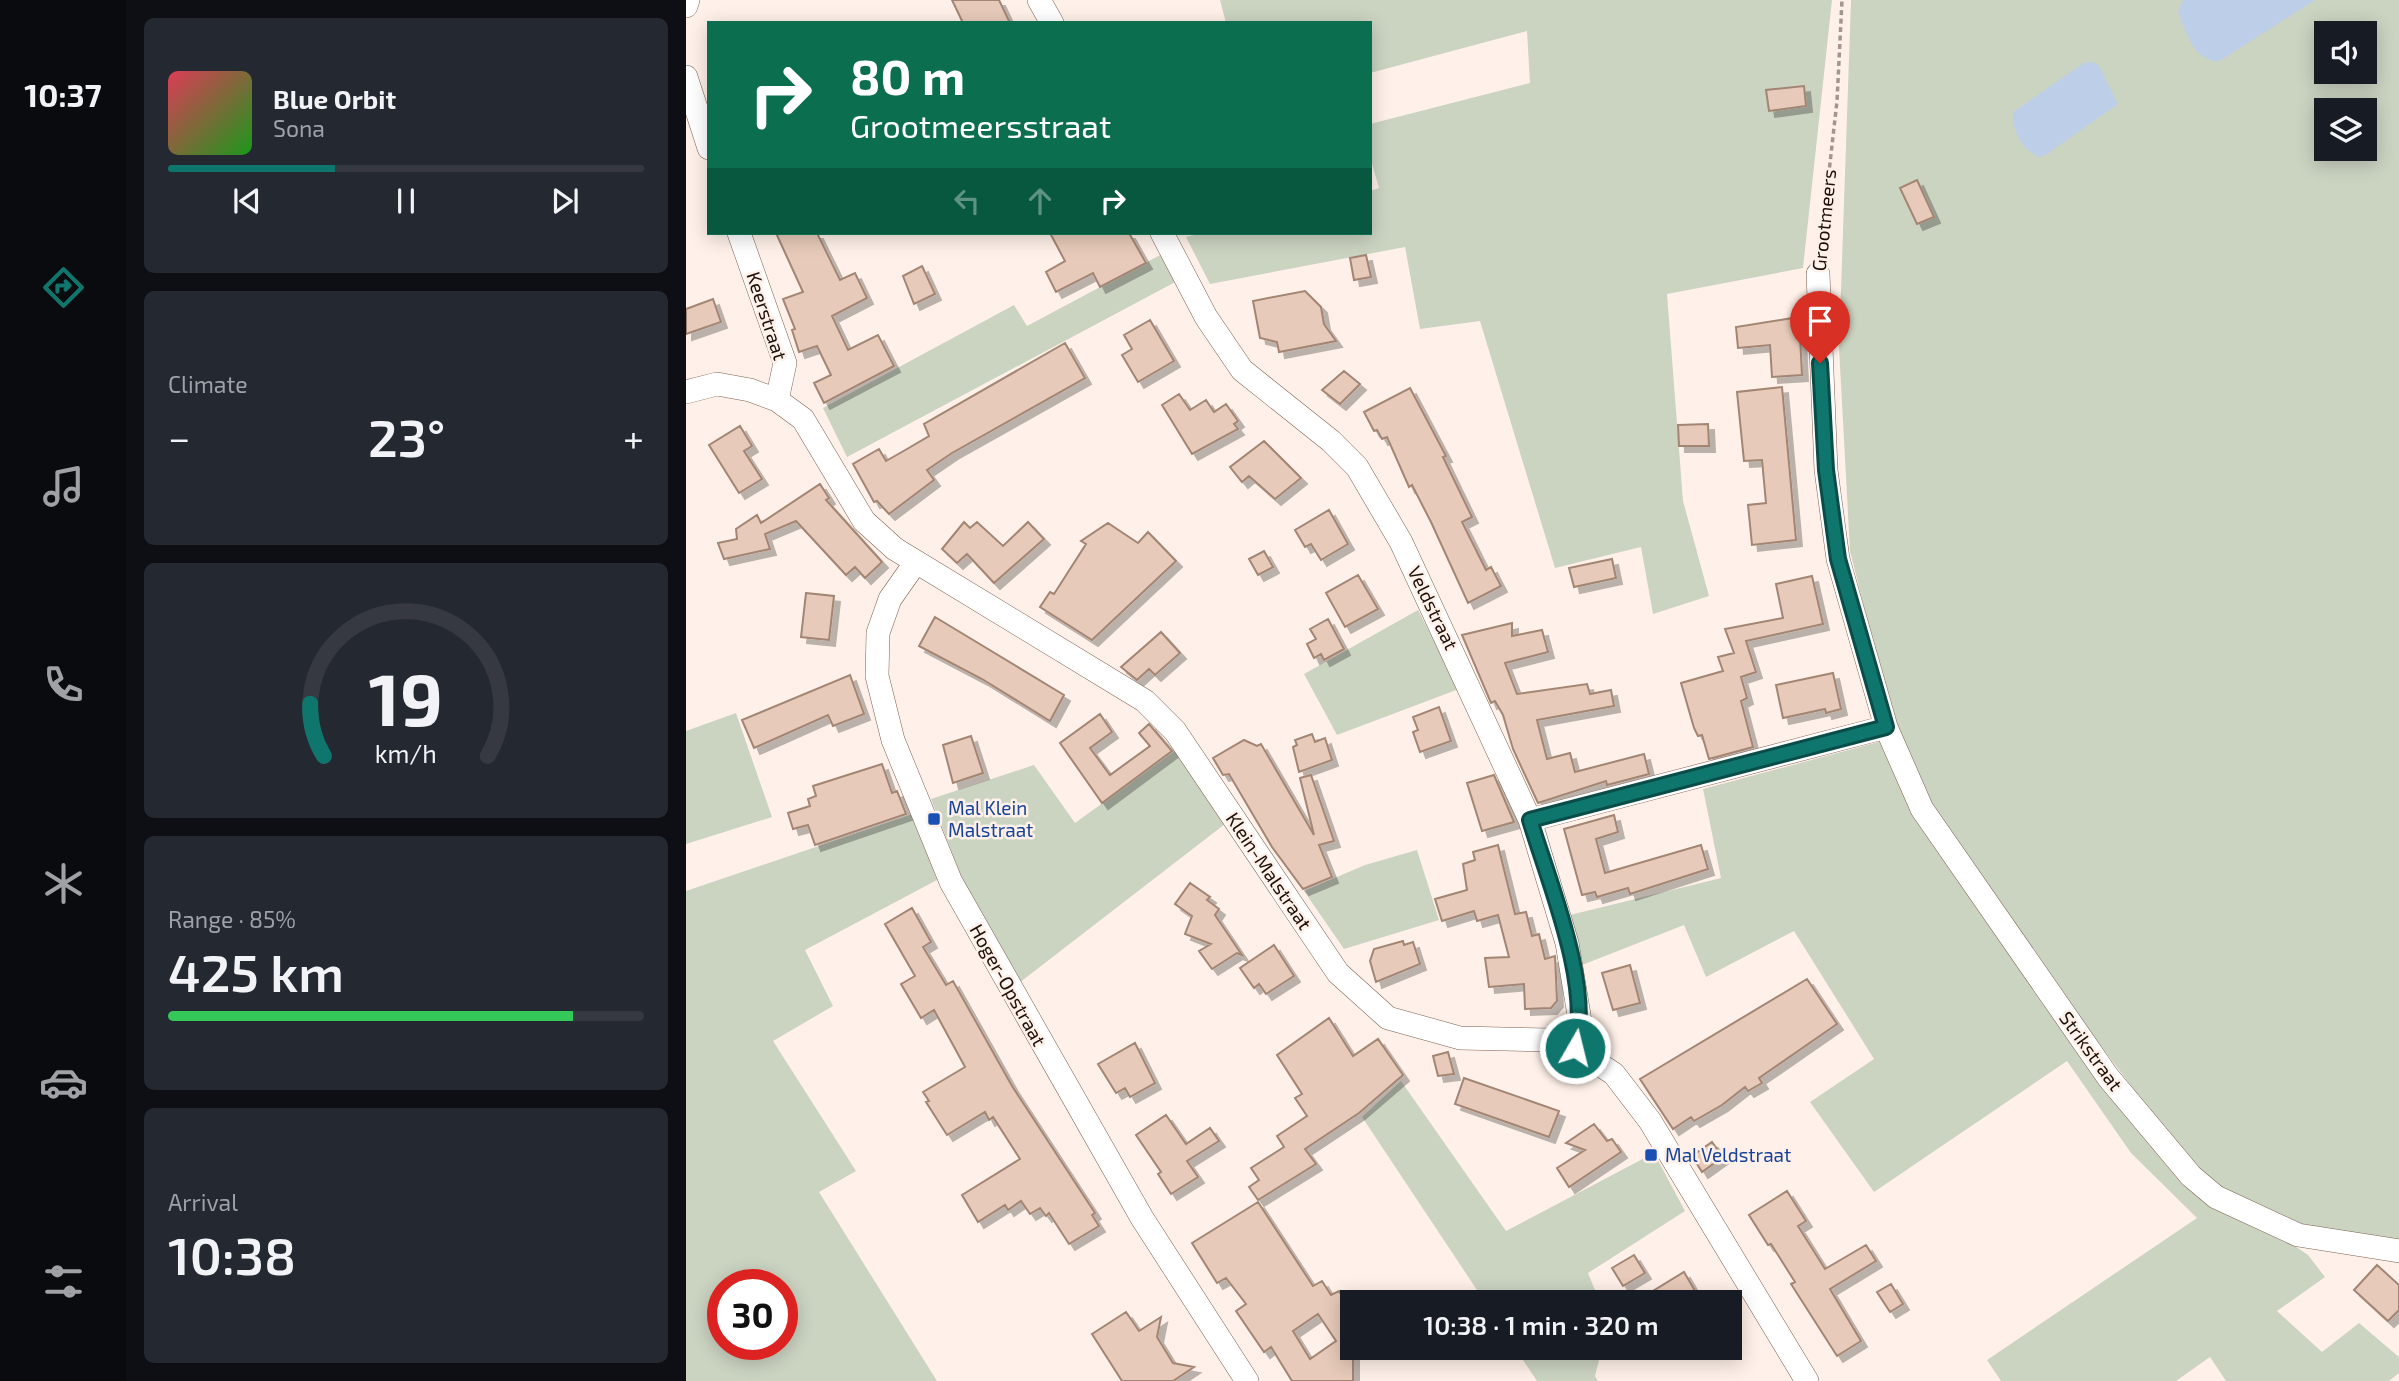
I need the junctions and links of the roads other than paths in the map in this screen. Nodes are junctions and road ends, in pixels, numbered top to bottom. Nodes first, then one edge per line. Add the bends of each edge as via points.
1 (688, 0) edge
2 (1040, 0) edge
3 (686, 6) edge
4 (1051, 21) edge
5 (686, 77) edge
6 (707, 142) edge
7 (740, 235) edge
8 (1163, 235) edge
9 (1818, 274) road end
10 (686, 392) edge
11 (777, 400) junction
12 (916, 562) junction
13 (1886, 727) junction
14 (1530, 820) junction
15 (1575, 1048) junction
16 (2399, 1251) edge
17 (1247, 1381) edge
18 (1807, 1381) edge

1 - 3 street
2 - 4 street
5 - 6 street
7 - 11 street, Keerstraat via 785,363
8 - 14 street, Veldstraat via 1206,317 1242,370 1357,467 1407,554
9 - 13 street, Grootmeers via 1826,470 1838,559
10 - 11 street, Klein-Malstraat via 717,384
11 - 12 street, Klein-Malstraat via 803,419 864,521
12 - 15 street, Klein-Malstraat via 1145,701 1175,731 1338,973 1388,1018 1460,1038 1549,1040
12 - 17 street, Hoger-Opstraat via 890,599 878,633 877,676 893,740 964,907 1142,1218
13 - 14 street
13 - 16 street, Strikstraat via 1922,809 2108,1077 2191,1176 2216,1197 2298,1235
14 - 15 street, Veldstraat via 1567,943 1581,1027
15 - 18 street, Klein-Malstraat via 1614,1074 1644,1113

